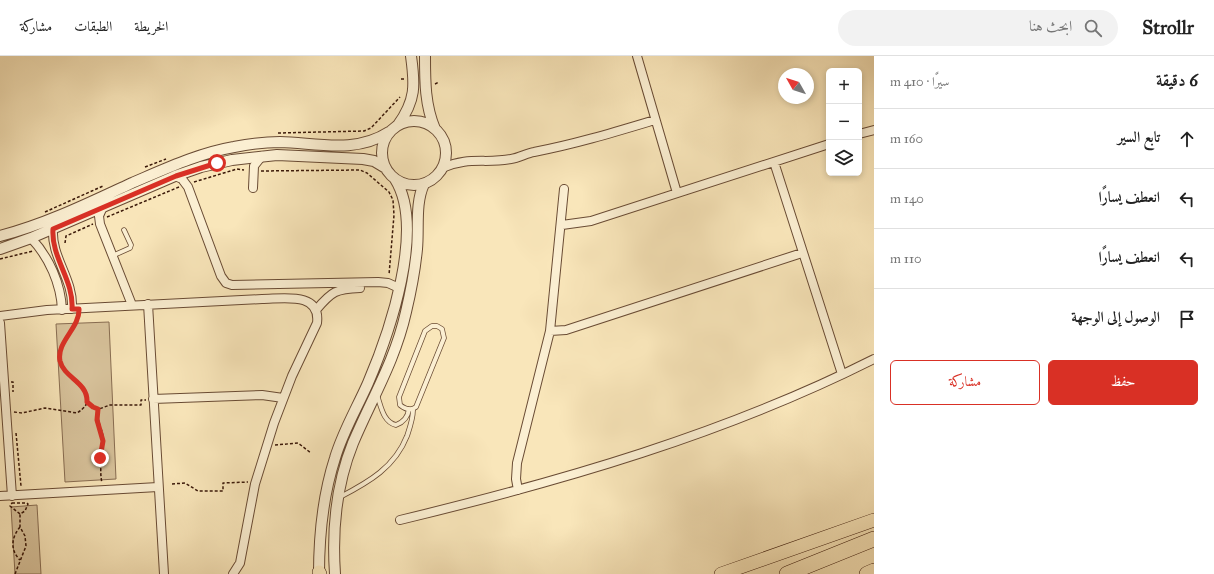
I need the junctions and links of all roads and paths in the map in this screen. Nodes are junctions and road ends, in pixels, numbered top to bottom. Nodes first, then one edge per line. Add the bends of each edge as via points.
1 (411, 56) edge
2 (425, 56) edge
3 (637, 56) edge
4 (655, 120) junction
5 (398, 125) junction
6 (436, 129) junction
7 (874, 130) edge
8 (389, 132) junction
9 (862, 133) edge
10 (826, 145) edge
11 (262, 156) junction
12 (240, 160) junction
13 (774, 162) junction
14 (384, 167) junction
15 (442, 168) junction
16 (244, 170) dead end
17 (254, 174) junction
18 (176, 176) junction
19 (395, 180) junction
20 (194, 182) dead end
21 (424, 184) junction
22 (184, 185) dead end
23 (253, 188) dead end
24 (564, 189) dead end
25 (676, 193) junction
26 (102, 209) junction
27 (87, 215) junction
28 (99, 222) junction
29 (562, 225) junction
30 (53, 229) junction
31 (124, 230) dead end
32 (0, 236) edge
33 (32, 238) junction
34 (65, 243) dead end
35 (0, 249) edge
36 (43, 252) junction
37 (802, 252) junction
38 (112, 256) junction
39 (0, 259) edge
40 (66, 277) junction
41 (57, 281) junction
42 (388, 283) junction
43 (399, 287) junction
44 (360, 288) dead end
45 (411, 288) junction
46 (148, 304) junction
47 (132, 305) junction
48 (318, 308) junction
49 (76, 309) junction
50 (62, 310) junction
51 (0, 316) edge
52 (0, 323) edge
53 (550, 330) junction
54 (874, 359) edge
55 (842, 374) junction
56 (4, 382) junction
57 (377, 394) junction
58 (13, 397) dead end
59 (283, 398) junction
60 (153, 399) junction
61 (87, 402) junction
62 (14, 405) dead end
63 (98, 409) junction
64 (411, 409) junction
65 (15, 428) dead end
66 (266, 448) junction
67 (311, 453) dead end
68 (253, 481) dead end
69 (172, 484) dead end
70 (21, 486) dead end
71 (158, 487) junction
72 (105, 490) junction
73 (518, 490) junction
74 (0, 496) edge
75 (12, 496) junction
76 (338, 498) junction
77 (20, 514) junction
78 (400, 520) dead end
79 (874, 520) edge
80 (20, 527) junction
81 (874, 539) edge
82 (241, 558) junction
83 (20, 560) junction
84 (874, 571) edge
85 (319, 573) edge
86 (15, 574) edge
87 (164, 574) edge
88 (233, 574) edge
89 (238, 574) edge
90 (335, 574) edge
91 (721, 574) edge
92 (787, 574) edge
93 (867, 574) edge

1 - 5 street via 411,105
2 - 6 street via 425,93
3 - 4 street
4 - 15 street via 517,158 464,161
4 - 25 street
5 - 6 street via 420,121
5 - 8 street
6 - 15 street via 445,147
7 - 9 street
8 - 14 street via 382,148
8 - 32 street via 373,141 356,145 279,142 211,152 166,168 40,223
10 - 13 street
11 - 12 street
11 - 14 street via 364,159
11 - 17 street via 254,166
12 - 17 street
12 - 18 street via 201,167
13 - 25 street
13 - 37 street
14 - 19 street
15 - 21 street via 433,179
16 - 20 path
17 - 23 street
17 - 42 path via 360,170 366,173 389,192 393,200
18 - 26 street
18 - 42 street via 188,187 221,276 226,283
19 - 21 street via 407,185
19 - 43 street via 406,208 406,238
21 - 45 street via 419,198 417,249
22 - 28 path
24 - 29 street
25 - 29 street via 591,221
26 - 27 street
26 - 28 street
27 - 28 street
27 - 30 street
28 - 34 path via 66,236
28 - 38 street
29 - 53 street
30 - 33 street
30 - 40 street via 54,247
31 - 38 lane via 130,248
33 - 35 street
33 - 36 street
36 - 39 path via 41,254 37,250
36 - 41 street
37 - 53 street via 571,328 561,331
37 - 55 street
38 - 47 street
40 - 41 street via 63,281
40 - 49 street
41 - 50 street
42 - 43 street
43 - 45 street
43 - 85 street via 376,363 345,431 331,470 322,517
44 - 48 street via 338,290
45 - 57 street via 400,336
46 - 47 street
46 - 48 street via 303,296 311,298
46 - 60 street
47 - 49 street
48 - 59 street via 313,332
49 - 50 street
49 - 61 path via 78,322 62,347 60,356 64,368 86,392
50 - 51 street
52 - 56 street
53 - 73 street via 517,463
54 - 55 street
55 - 73 street via 765,407 668,443
56 - 58 path via 13,382
56 - 75 street
57 - 64 lane via 390,423 401,423
57 - 76 street via 353,444
59 - 60 street via 262,395
59 - 66 street
60 - 63 path via 141,400 141,405 110,404
60 - 71 street
61 - 62 path via 77,413 45,408 14,413
61 - 63 path
63 - 72 path via 97,420 103,441 100,471
64 - 64 lane via 416,407 444,338 443,332 437,326 425,331 399,398 400,405
64 - 76 lane via 411,426 393,462
65 - 70 path
66 - 67 path via 296,442
66 - 82 street via 251,502
68 - 69 path via 223,483 223,491 198,491 185,482
71 - 72 street
71 - 87 street
72 - 75 street
73 - 78 street
74 - 75 street
76 - 90 street via 334,542
77 - 77 path via 25,511 28,503 10,504 11,508
77 - 80 path
79 - 91 main road
80 - 83 path via 25,536 26,546
80 - 83 path via 12,542 13,550
81 - 92 highway
82 - 88 street via 239,567
82 - 89 street via 242,565
83 - 86 path
84 - 93 highway

